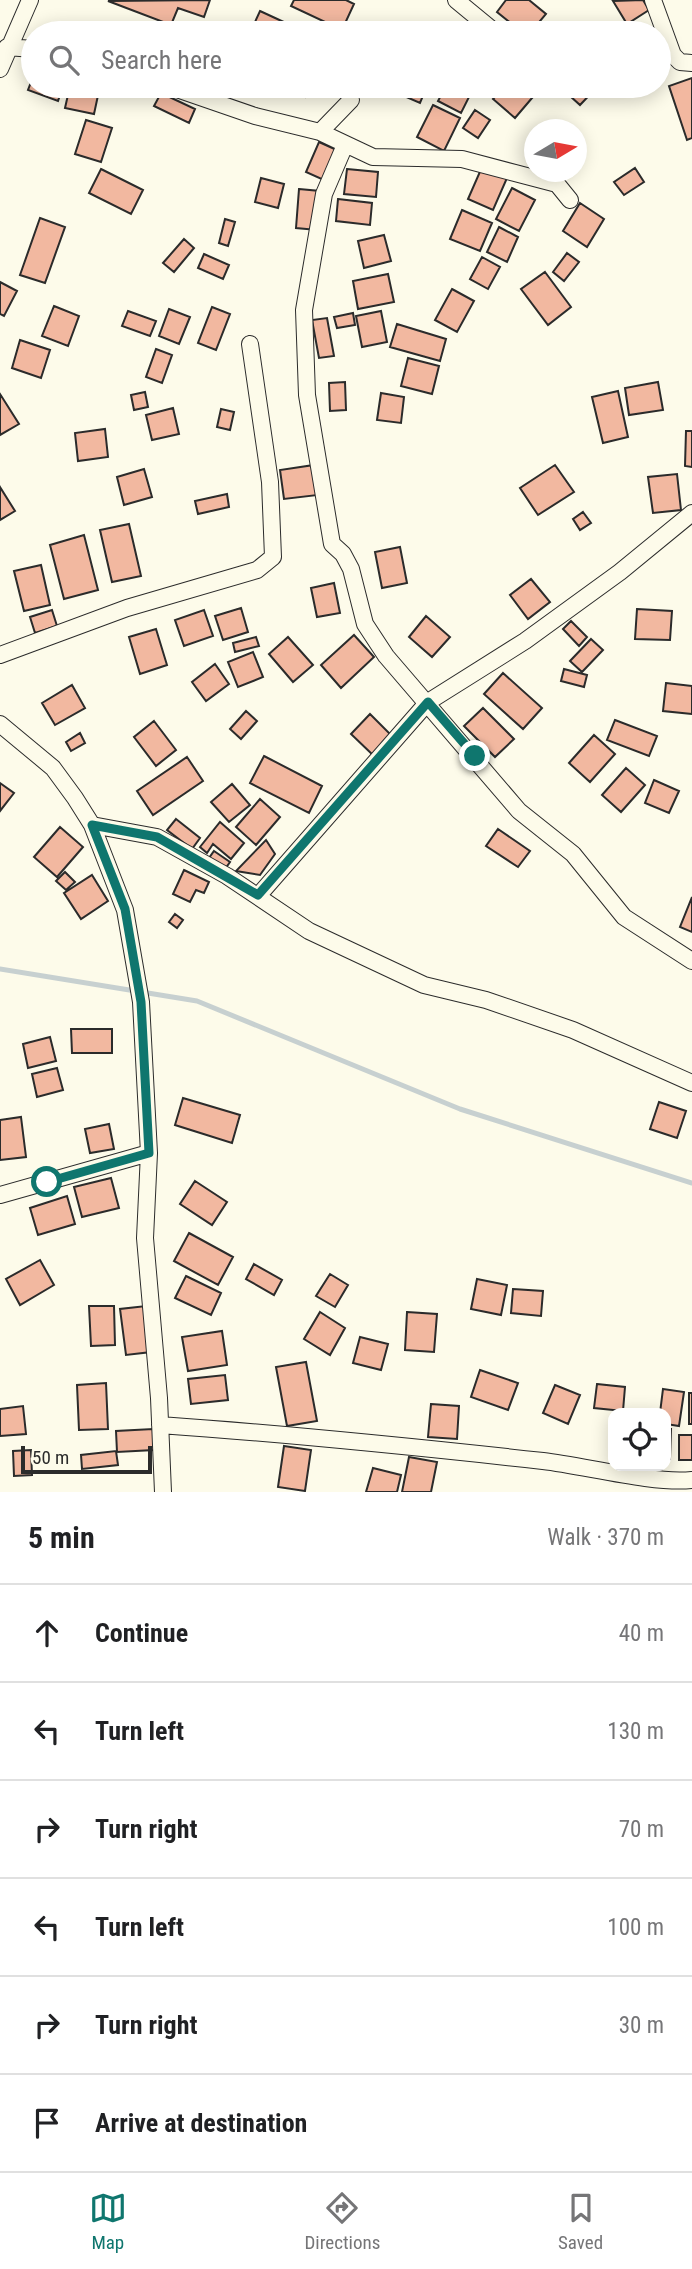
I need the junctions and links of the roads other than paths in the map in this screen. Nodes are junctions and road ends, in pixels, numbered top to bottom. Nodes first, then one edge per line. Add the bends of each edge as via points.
1 (30, 0) edge
2 (456, 0) edge
3 (653, 0) edge
4 (481, 21) edge
5 (661, 21) edge
6 (7, 47) junction
7 (21, 48) edge
8 (671, 50) edge
9 (692, 63) edge
10 (0, 69) edge
11 (202, 98) edge
12 (351, 100) dead end
13 (320, 132) junction
14 (345, 145) junction
15 (570, 200) dead end
16 (250, 344) dead end
17 (692, 513) edge
18 (0, 655) edge
19 (428, 702) junction
20 (0, 724) edge
21 (92, 825) junction
22 (258, 895) junction
23 (692, 961) edge
24 (692, 1083) edge
25 (149, 1153) junction
26 (0, 1195) edge
27 (160, 1425) junction
28 (692, 1480) edge
29 (163, 1492) edge

1 - 6 street
2 - 4 street
3 - 5 street
6 - 7 street
6 - 10 street
8 - 9 street via 680,62
11 - 13 street
12 - 13 street
13 - 14 street
14 - 15 street via 373,157 462,159 557,184
14 - 19 street via 324,194 304,310 307,395 332,544 351,569 365,624 386,656
16 - 18 street via 270,482 274,557 257,570 127,608
17 - 19 street via 546,625
19 - 22 street
19 - 23 street via 519,811 573,854 624,917
20 - 21 street via 53,768
21 - 22 street via 157,837
21 - 25 street via 125,909 141,1002
22 - 24 street via 309,931 424,985 486,1000 573,1030
25 - 26 street
25 - 27 street via 145,1238
27 - 28 street via 420,1446
27 - 29 street

